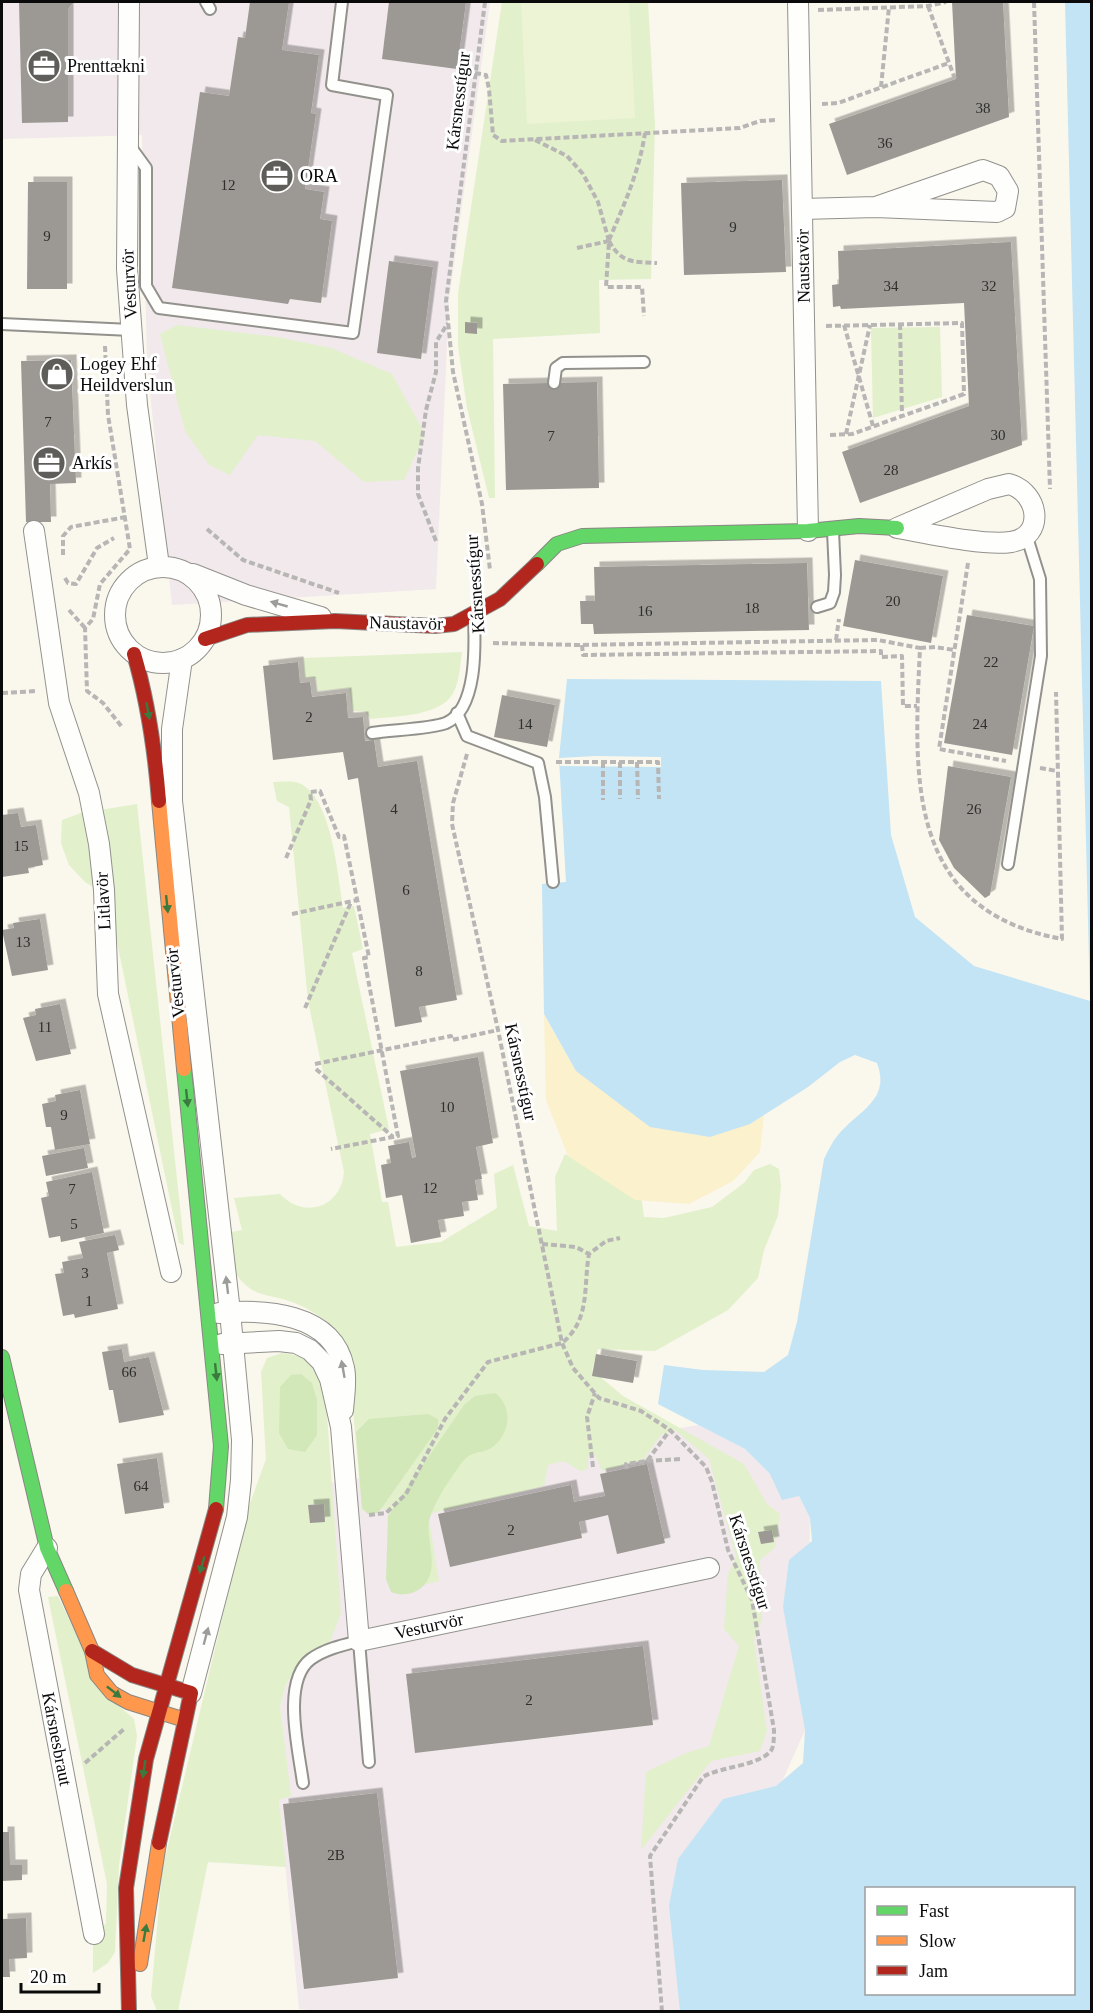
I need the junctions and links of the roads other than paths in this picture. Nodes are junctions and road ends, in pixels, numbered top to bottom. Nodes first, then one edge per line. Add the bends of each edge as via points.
1 (129, 2) edge
2 (342, 2) edge
3 (798, 6) edge
4 (126, 139) junction
5 (876, 207) junction
6 (802, 209) junction
7 (2, 324) edge
8 (131, 330) junction
9 (644, 362) dead end
10 (554, 383) dead end
11 (832, 528) junction
12 (897, 528) junction
13 (34, 531) dead end
14 (808, 531) junction
15 (1026, 534) junction
16 (159, 566) junction
17 (187, 572) junction
18 (817, 607) dead end
19 (474, 615) junction
20 (335, 621) junction
21 (204, 639) junction
22 (134, 654) junction
23 (182, 659) junction
24 (457, 713) junction
25 (372, 733) dead end
26 (1008, 864) dead end
27 (553, 882) dead end
28 (171, 1272) dead end
29 (230, 1312) junction
30 (209, 1314) junction
31 (233, 1343) junction
32 (213, 1345) junction
33 (2, 1357) edge
34 (341, 1427) junction
35 (47, 1548) junction
36 (709, 1568) dead end
37 (359, 1641) junction
38 (92, 1651) junction
39 (165, 1686) junction
40 (191, 1693) junction
41 (159, 1712) junction
42 (185, 1720) junction
43 (369, 1762) dead end
44 (303, 1784) dead end
45 (94, 1934) dead end
46 (130, 2012) edge

1 - 4 street, Vesturvör
2 - 4 lane via 332,85 387,95 353,333 159,308 146,286 146,168
3 - 6 street, Naustavör
4 - 8 street, Vesturvör
5 - 5 street via 996,212 1005,208 1008,191 999,176 983,170
5 - 6 street
6 - 14 street, Naustavör
7 - 8 lane
8 - 16 street, Vesturvör
9 - 10 lane via 563,363 556,368
11 - 12 street, Naustavör
11 - 14 street, Naustavör
11 - 18 lane via 834,592 830,603
12 - 15 street, Naustavör via 1010,542
12 - 15 street, Naustavör via 988,489 1009,484 1019,487 1032,501 1034,519
13 - 28 street, Litlavör via 59,703 89,793 99,844 108,994
14 - 19 street, Naustavör via 582,536 558,544 492,604
15 - 26 lane via 1040,579 1041,656
16 - 17 street
16 - 22 street via 131,577 115,604 118,634
20 -> 17 street, Naustavör via 246,595
17 - 21 street via 207,594 211,625
19 - 20 street, Naustavör via 454,624 435,626
19 - 24 lane via 471,684
20 - 21 street, Naustavör via 247,625
21 - 23 street
22 - 23 street via 157,663
22 -> 30 street, Vesturvör via 154,751
29 -> 23 street, Vesturvör via 172,801 172,729
24 - 25 lane via 446,723
24 - 27 lane via 467,736 538,763
29 - 30 street
29 - 31 street, Vesturvör
34 -> 29 street via 344,1368 330,1341 289,1315
30 - 32 street, Vesturvör
31 - 32 street
31 - 34 street via 279,1341 310,1350 322,1362 330,1379
40 -> 31 street, Vesturvör via 238,1508 242,1440
32 -> 39 street, Vesturvör via 220,1414 220,1478 206,1553
33 - 35 street
34 - 37 street
35 - 38 street
35 - 45 street, Kársnesbraut via 31,1574 29,1590
36 - 37 street, Vesturvör
37 - 43 lane
37 - 44 lane via 310,1659 296,1680 294,1705
38 - 39 street via 132,1676
38 -> 41 street via 97,1675 112,1692
39 - 40 street
39 - 41 street
40 - 42 street
41 - 42 street
41 -> 46 street via 146,1759 126,1888
46 -> 42 street via 164,1810

